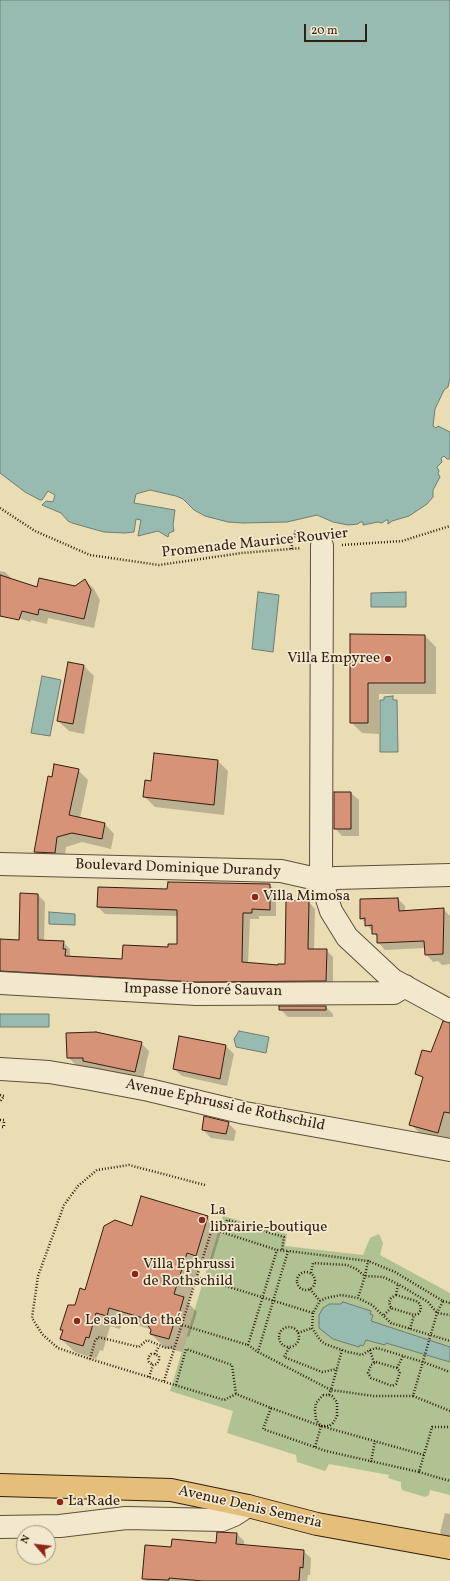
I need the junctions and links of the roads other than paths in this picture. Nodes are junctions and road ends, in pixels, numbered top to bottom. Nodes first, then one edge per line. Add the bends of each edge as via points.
1 (322, 546) road end
2 (0, 864) edge
3 (450, 875) edge
4 (321, 880) junction
5 (0, 983) edge
6 (405, 986) junction
7 (450, 1011) edge
8 (0, 1069) edge
9 (450, 1150) edge
10 (0, 1485) edge
11 (248, 1506) junction
12 (0, 1527) edge
13 (450, 1548) edge

1 - 4 street
2 - 4 street, Boulevard Dominique Durandy via 281,871
3 - 4 street, Boulevard Dominique Durandy
4 - 6 street via 331,911 348,937 376,966
5 - 6 street, Impasse Honoré Sauvan via 196,994 394,993
6 - 7 street
8 - 9 street, Avenue Ephrussi de Rothschild via 49,1072 91,1079 245,1113
10 - 11 main road, Avenue Denis Semeria via 171,1490
11 - 12 street via 222,1520 126,1518 60,1526
11 - 13 main road, Avenue Denis Semeria via 317,1524

